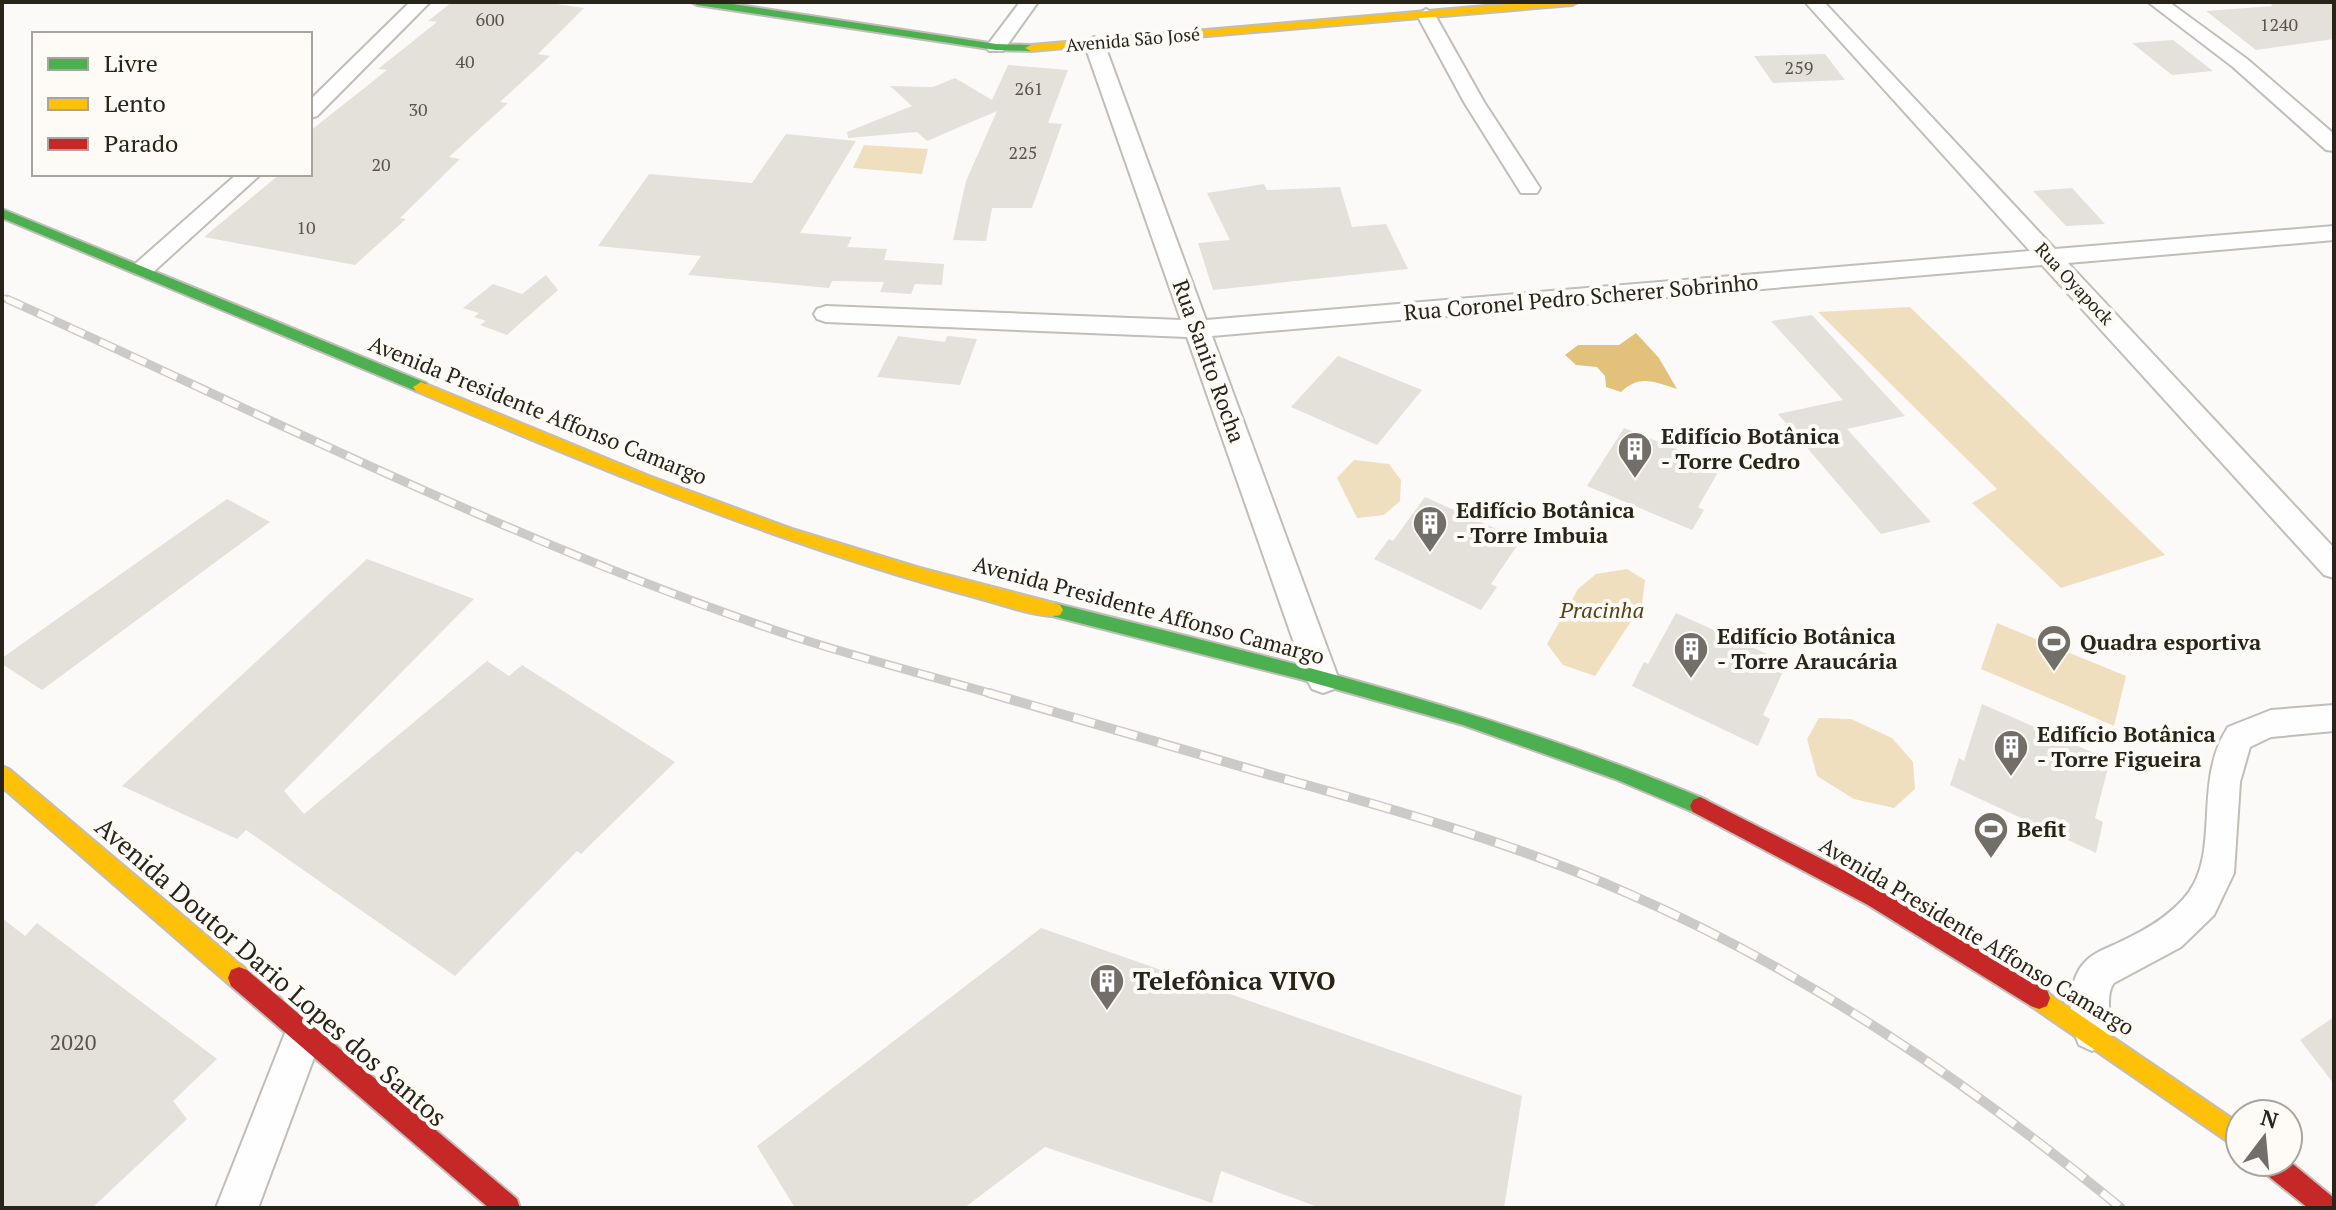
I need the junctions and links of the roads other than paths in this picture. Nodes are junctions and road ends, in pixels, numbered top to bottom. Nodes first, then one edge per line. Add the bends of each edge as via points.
1 (421, 2) edge
2 (697, 2) edge
3 (1029, 2) edge
4 (1572, 2) edge
5 (1814, 2) edge
6 (2157, 2) edge
7 (1426, 15) junction
8 (1094, 43) junction
9 (996, 47) junction
10 (312, 110) edge
11 (2334, 145) edge
12 (248, 176) edge
13 (1529, 188) dead end
14 (2, 213) edge
15 (2334, 233) edge
16 (2049, 257) junction
17 (143, 269) junction
18 (826, 314) dead end
19 (1197, 329) junction
20 (2334, 567) edge
21 (1323, 680) junction
22 (2334, 718) edge
23 (2, 775) edge
24 (2092, 1032) junction
25 (303, 1036) junction
26 (2224, 1126) edge
27 (2290, 1178) edge
28 (237, 1208) edge
29 (508, 1208) edge
30 (2327, 1208) edge

1 - 10 street
2 - 9 main road, Avenida São José
3 - 9 street
4 - 7 main road, Avenida São José
5 - 16 street, Rua Oyapock
6 - 11 street via 2240,63
7 - 8 main road, Avenida São José
7 - 13 street
8 - 9 main road, Avenida São José
8 - 19 street, Rua Sanito Rocha
12 - 17 street
14 - 17 main road, Avenida Presidente Affonso Camargo
15 - 16 street, Rua Coronel Pedro Scherer Sobrinho
16 - 19 street, Rua Coronel Pedro Scherer Sobrinho
16 - 20 street, Rua Oyapock
17 - 21 main road, Avenida Presidente Affonso Camargo via 775,531 923,576
18 - 19 street, Rua Coronel Pedro Scherer Sobrinho
19 - 21 street, Rua Sanito Rocha
21 - 24 main road, Avenida Presidente Affonso Camargo via 1554,747 1695,804 1856,886
22 - 24 street via 2255,728 2232,745 2221,846 2208,893 2179,930 2106,967 2094,979
23 - 25 main road, Avenida Doutor Dario Lopes dos Santos
24 - 26 main road, Avenida Presidente Affonso Camargo
25 - 28 street
25 - 29 main road, Avenida Doutor Dario Lopes dos Santos
27 - 30 main road

